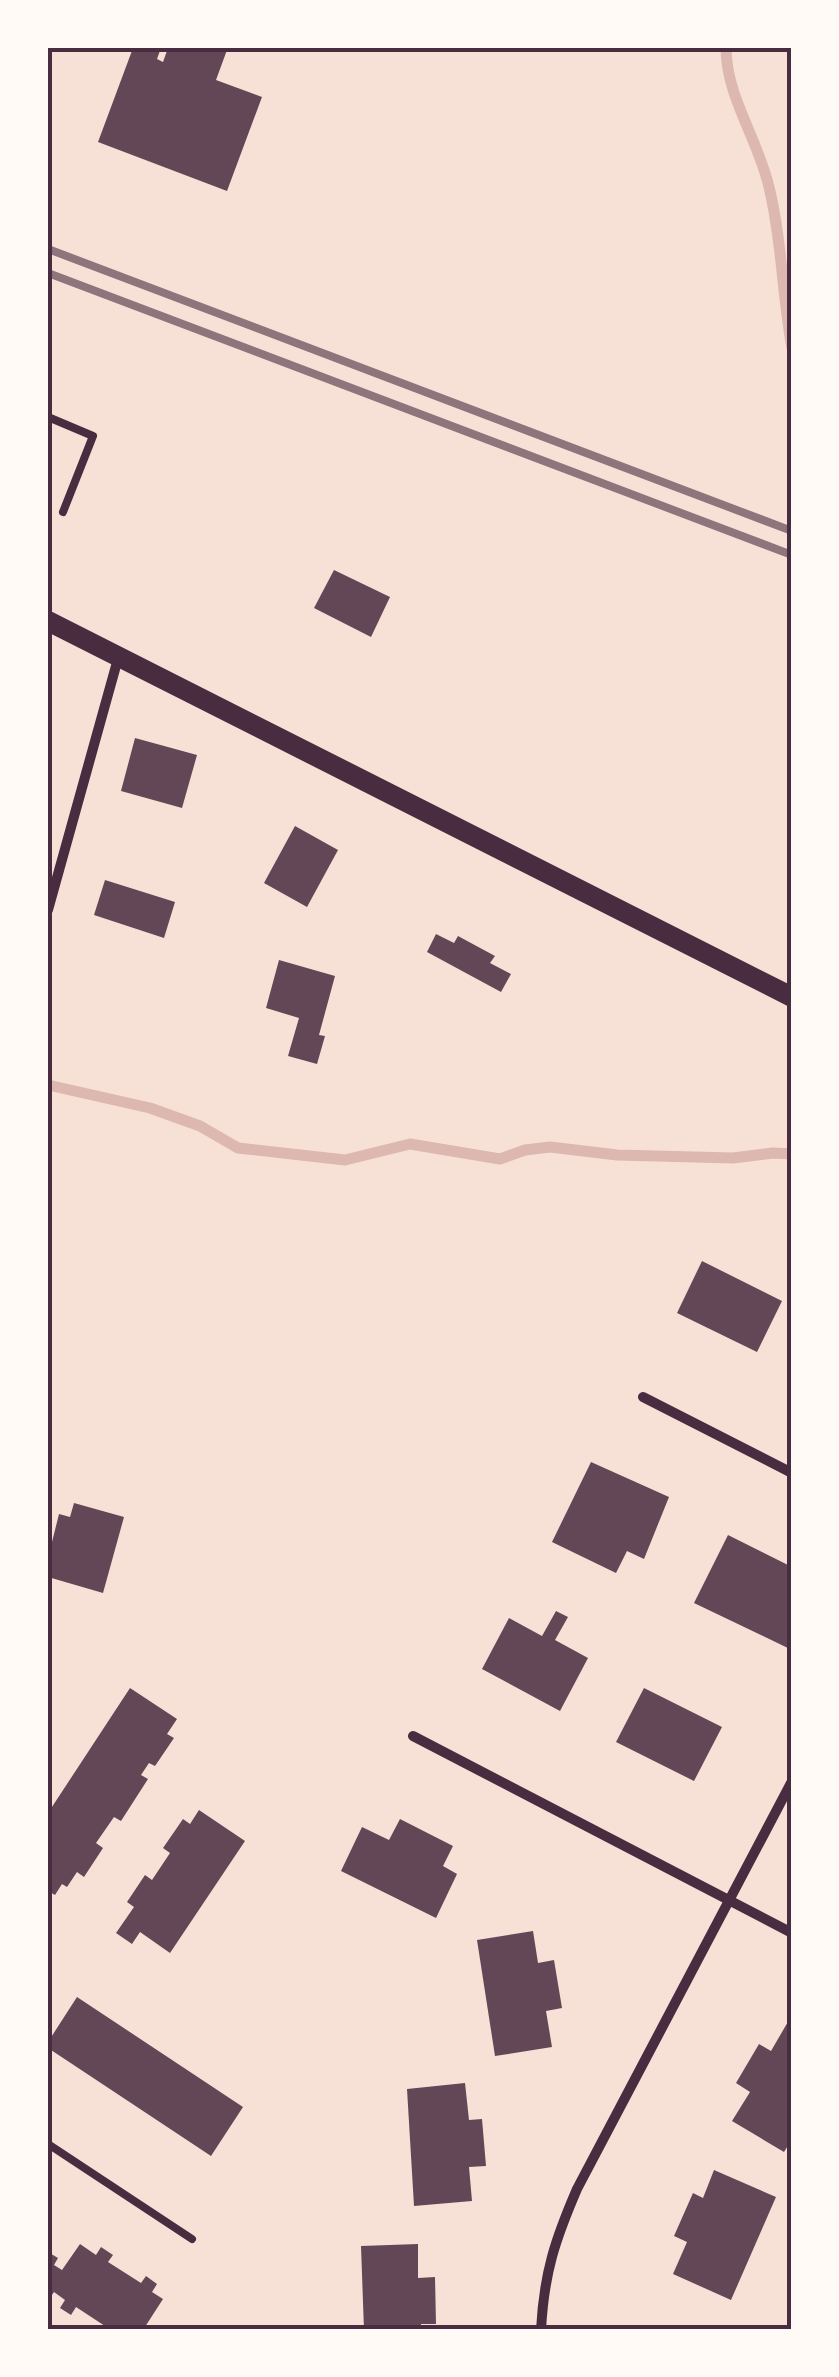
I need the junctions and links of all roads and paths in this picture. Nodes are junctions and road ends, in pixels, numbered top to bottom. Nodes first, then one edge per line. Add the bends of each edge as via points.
1 (48, 417) edge
2 (63, 512) dead end
3 (48, 621) edge
4 (119, 655) junction
5 (48, 910) edge
6 (792, 996) edge
7 (643, 1398) dead end
8 (792, 1473) edge
9 (413, 1736) dead end
10 (792, 1781) edge
11 (731, 1902) junction
12 (792, 1933) edge
13 (48, 2144) edge
14 (192, 2239) dead end
15 (541, 2330) edge

1 - 2 lane via 93,436
3 - 4 main road
4 - 5 street
4 - 6 main road
7 - 8 street
9 - 11 street
10 - 11 street
11 - 12 street
11 - 15 street via 554,2242
13 - 14 lane

